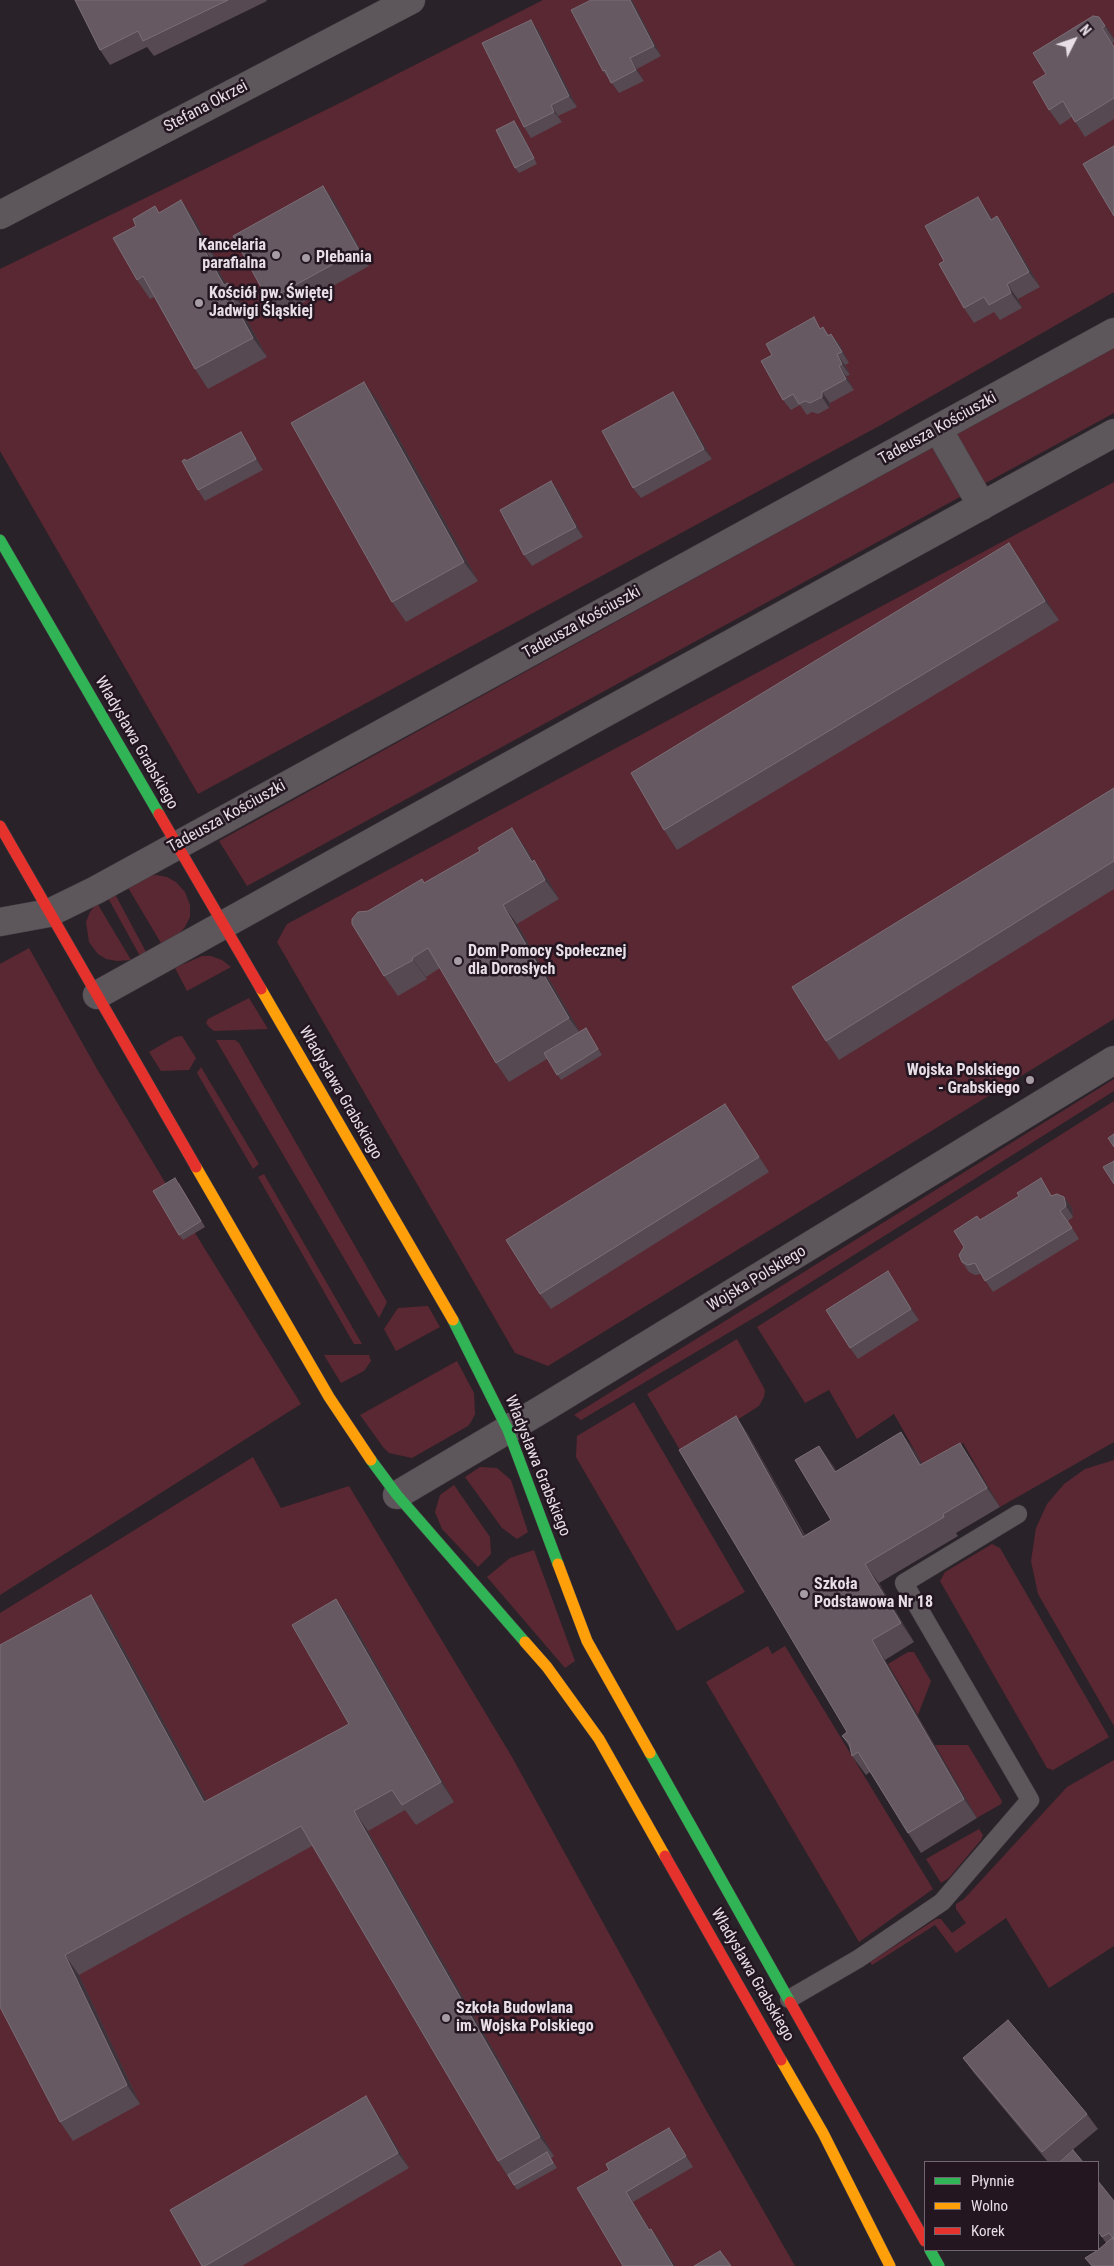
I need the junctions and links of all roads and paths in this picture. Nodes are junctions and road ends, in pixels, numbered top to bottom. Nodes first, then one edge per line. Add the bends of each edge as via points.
1 (395, 3) edge
2 (0, 215) edge
3 (1114, 332) edge
4 (938, 429) junction
5 (1114, 433) edge
6 (982, 506) junction
7 (0, 540) edge
8 (0, 826) edge
9 (177, 845) junction
10 (49, 912) junction
11 (0, 922) edge
12 (224, 925) junction
13 (97, 995) junction
14 (1114, 1060) edge
15 (508, 1430) junction
16 (397, 1495) junction
17 (1018, 1514) dead end
18 (789, 1999) junction
19 (924, 2239) edge
20 (931, 2251) edge
21 (890, 2266) edge
22 (939, 2266) edge

1 - 2 street, Stefana Okrzei
3 - 4 street, Tadeusza Kościuszki
4 - 6 street
4 - 9 street, Tadeusza Kościuszki
5 - 6 street
6 - 12 street
7 - 9 street, Władysława Grabskiego
8 - 10 street, Władysława Grabskiego
9 - 10 street, Tadeusza Kościuszki
9 - 12 street, Władysława Grabskiego
10 - 11 street, Tadeusza Kościuszki
10 - 13 street, Władysława Grabskiego
12 - 13 street
12 - 15 street, Władysława Grabskiego via 466,1344
13 - 16 street, Władysława Grabskiego via 334,1406
14 - 15 street, Wojska Polskiego
15 - 16 street, Wojska Polskiego
15 - 18 street, Władysława Grabskiego via 576,1618 608,1685
16 - 21 street, Władysława Grabskiego via 579,1703 823,2133
17 - 18 lane via 904,1583 1030,1800 942,1902 858,1959
18 - 19 street, Władysława Grabskiego
20 - 22 street

